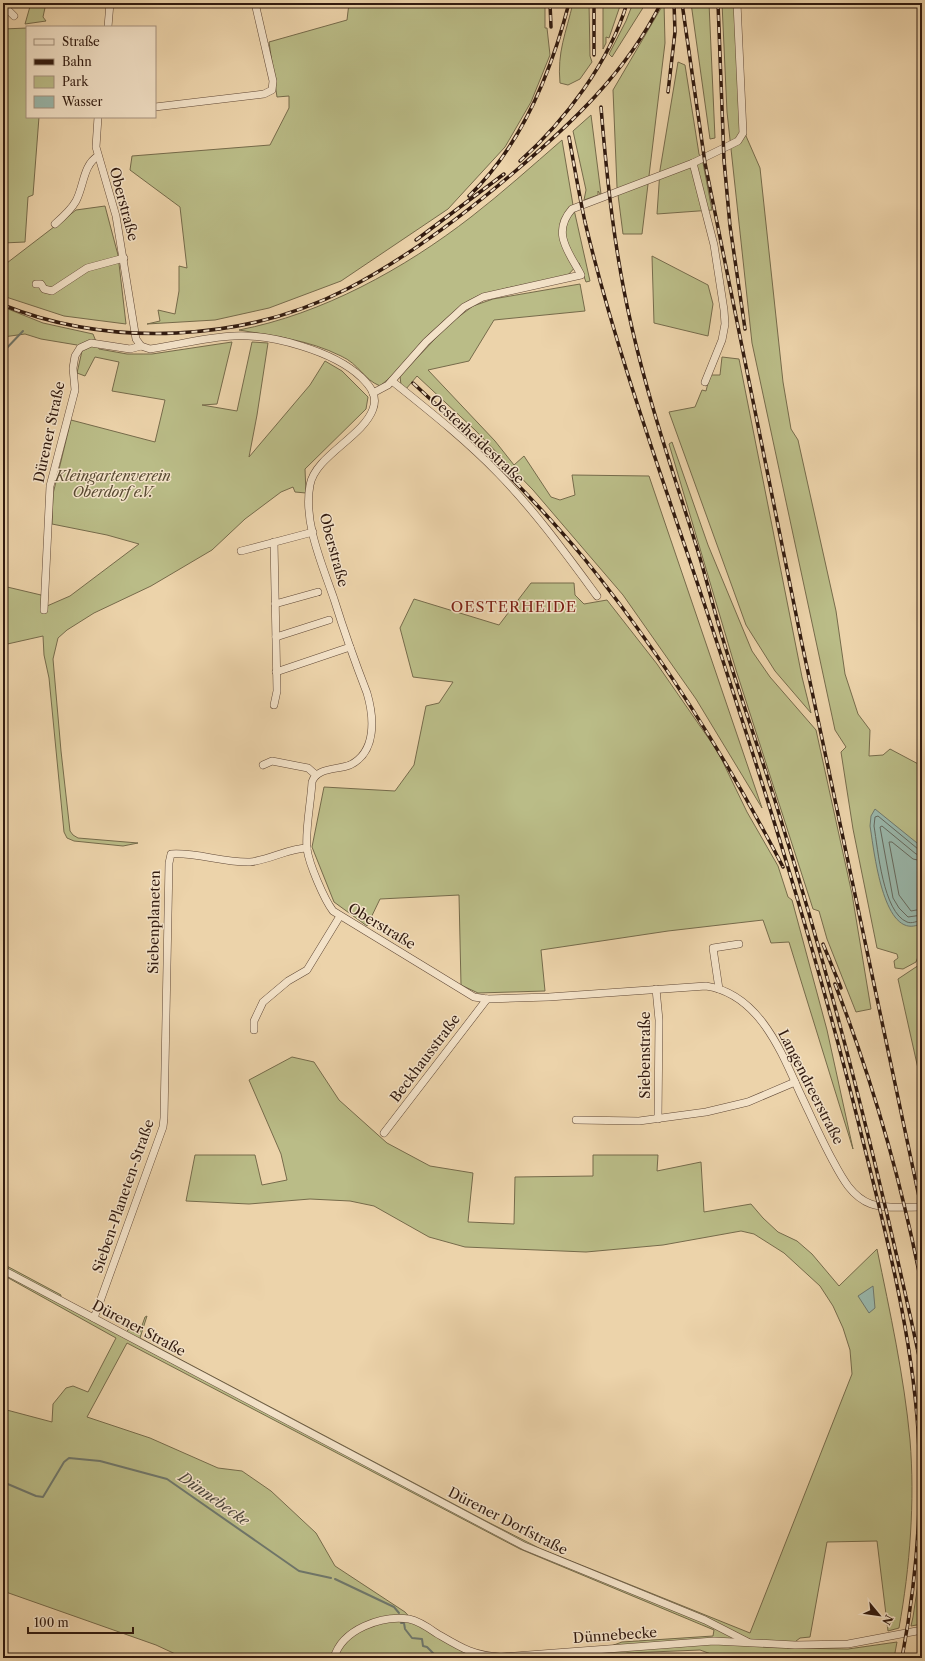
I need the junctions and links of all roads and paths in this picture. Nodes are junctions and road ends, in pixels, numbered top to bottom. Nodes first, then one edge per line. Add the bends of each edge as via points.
1 (110, 3) edge
2 (256, 3) edge
3 (737, 3) edge
4 (3, 5) edge
5 (14, 16) dead end
6 (108, 26) edge
7 (156, 107) edge
8 (98, 118) edge
9 (98, 156) junction
10 (693, 163) junction
11 (55, 224) dead end
12 (124, 258) junction
13 (36, 284) dead end
14 (141, 346) junction
15 (392, 381) junction
16 (705, 382) dead end
17 (373, 393) junction
18 (313, 532) junction
19 (274, 542) junction
20 (241, 551) dead end
21 (329, 586) junction
22 (598, 596) dead end
23 (275, 604) junction
24 (44, 610) dead end
25 (329, 620) dead end
26 (276, 637) junction
27 (350, 648) junction
28 (276, 672) junction
29 (274, 705) dead end
30 (263, 765) dead end
31 (316, 775) junction
32 (307, 848) junction
33 (340, 916) junction
34 (739, 944) dead end
35 (166, 984) joint
36 (719, 989) junction
37 (656, 990) junction
38 (550, 997) joint
39 (486, 999) junction
40 (254, 1030) dead end
41 (795, 1082) junction
42 (658, 1119) junction
43 (576, 1120) dead end
44 (384, 1133) dead end
45 (922, 1207) edge
46 (3, 1270) edge
47 (94, 1318) junction
48 (263, 1409) joint
49 (922, 1630) edge
50 (748, 1642) junction
51 (334, 1658) edge

1 - 6 street
2 - 7 street via 273,81 272,90 264,94
3 - 10 street via 743,133 738,141 730,146
4 - 5 street
8 - 9 street, Oberstraße
9 - 11 street, Oberstraße via 89,164 77,200
9 - 12 street, Oberstraße via 116,216
10 - 15 street via 572,209 564,217 561,227 562,238 581,275 483,297 464,307 426,342
10 - 16 street via 714,245 725,324 722,340
12 - 13 street, Oberstraße via 87,268 52,291 44,289 41,284
12 - 14 street, Oberstraße via 136,339
14 - 17 street via 150,350 234,336 286,342 342,363 367,383
14 - 24 street, Dürener Straße via 130,349 91,343 80,348 75,356 75,390 50,486
15 - 17 street
15 - 22 street, Oesterheidestraße via 450,428 497,472
17 - 18 street, Oberstraße via 374,407 367,420 313,475 309,508
18 - 19 street
18 - 21 street, Oberstraße
19 - 20 street
19 - 23 street
21 - 23 street
21 - 27 street, Oberstraße
23 - 26 street
25 - 26 street
26 - 28 street
27 - 28 street
27 - 31 street, Oberstraße via 372,708 371,734 364,753 358,760
28 - 29 street
30 - 31 street via 272,762 308,768
31 - 32 street, Oberstraße via 312,782
32 - 33 street, Oberstraße via 328,904
32 - 35 street, Siebenplaneten via 249,862 212,859 184,853 171,854
33 - 39 street, Oberstraße via 474,997
33 - 40 street via 306,970 263,1002 254,1022
34 - 36 street via 713,948
35 - 47 street, Sieben-Planeten-Straße via 163,1127
36 - 37 street, Langendreerstraße via 706,986
36 - 41 street, Langendreerstraße via 736,996 763,1023
37 - 38 street, Langendreerstraße
37 - 42 street, Siebenstraße via 659,1020
38 - 39 street, Oberstraße
39 - 44 street, Beckhausstraße
41 - 42 street via 748,1102 706,1112
41 - 45 street, Langendreerstraße via 848,1188 870,1204
42 - 43 street
46 - 47 street, Dürener Straße
47 - 48 street, Dürener Straße
48 - 50 street, Dürener Dorfstraße via 524,1546 565,1565 705,1620
49 - 50 street, Dünnebecke via 841,1645
50 - 51 street, Dünnebecke via 714,1641 510,1657 487,1656 468,1651 410,1619 396,1619 367,1625 354,1631 342,1642

